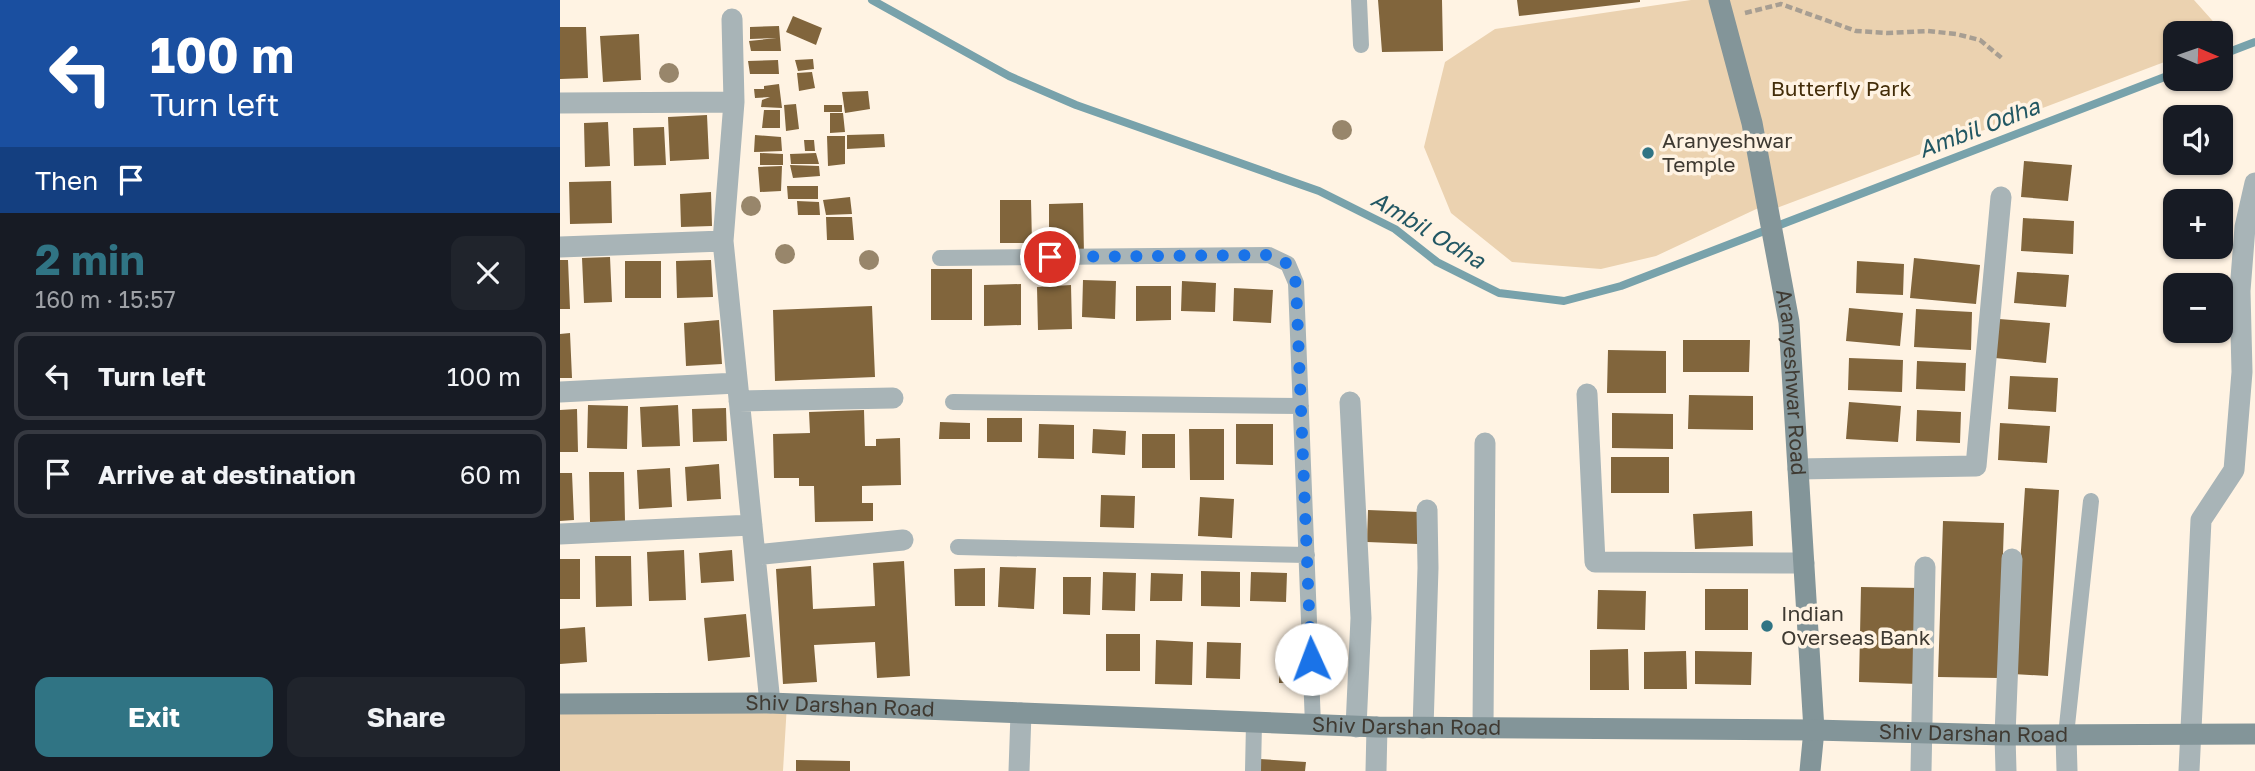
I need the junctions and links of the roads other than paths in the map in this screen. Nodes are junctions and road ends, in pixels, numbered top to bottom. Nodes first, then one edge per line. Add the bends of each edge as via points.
1 (1359, 0) edge
2 (1721, 10) edge
3 (732, 19) dead end
4 (1361, 45) dead end
5 (734, 102) junction
6 (560, 103) edge
7 (2255, 183) edge
8 (2001, 197) dead end
9 (723, 240) junction
10 (560, 247) edge
11 (940, 258) dead end
12 (560, 392) edge
13 (738, 392) junction
14 (1587, 394) dead end
15 (893, 398) dead end
16 (953, 402) dead end
17 (1350, 402) dead end
18 (1301, 406) junction
19 (1485, 443) dead end
20 (1798, 469) junction
21 (2091, 501) dead end
22 (1427, 510) dead end
23 (752, 524) junction
24 (560, 534) edge
25 (903, 540) dead end
26 (958, 547) dead end
27 (755, 555) junction
28 (1307, 555) junction
29 (2012, 559) dead end
30 (1804, 563) junction
31 (1925, 567) dead end
32 (770, 703) junction
33 (560, 704) edge
34 (1021, 713) junction
35 (1254, 723) junction
36 (1314, 725) junction
37 (1366, 727) junction
38 (1423, 728) junction
39 (1483, 728) junction
40 (1814, 730) junction
41 (1920, 733) junction
42 (2255, 734) edge
43 (2005, 735) junction
44 (2066, 735) junction
45 (2189, 735) junction
46 (1019, 771) edge
47 (1253, 771) edge
48 (1376, 771) edge
49 (1810, 771) edge
50 (1921, 771) edge
51 (2007, 771) edge
52 (2067, 771) edge
53 (2189, 771) edge

1 - 4 lane
2 - 20 street, Aranyeshwar Road via 1752,122 1789,322
3 - 5 street
5 - 6 street
5 - 9 street
7 - 45 street via 2245,227 2240,291 2242,372 2234,470 2201,520
8 - 20 street via 1976,466
9 - 10 street
9 - 13 street
11 - 18 lane via 1269,255 1288,264 1296,283
12 - 13 street
13 - 15 street
13 - 23 street
14 - 30 street via 1595,562
16 - 18 lane
17 - 37 street
18 - 28 lane
19 - 39 street
20 - 30 street, Aranyeshwar Road
21 - 44 lane
22 - 38 street
23 - 24 street
23 - 27 street
25 - 27 street
26 - 28 lane
27 - 32 street
28 - 36 lane
29 - 43 street
30 - 40 street, Aranyeshwar Road
31 - 41 street
32 - 33 street, Shiv Darshan Road
32 - 34 street, Shiv Darshan Road
34 - 35 street, Shiv Darshan Road
34 - 46 street
35 - 36 street, Shiv Darshan Road
35 - 47 lane
36 - 37 street, Shiv Darshan Road
37 - 38 street, Shiv Darshan Road
37 - 48 street
38 - 39 street, Shiv Darshan Road
39 - 40 street, Shiv Darshan Road
40 - 41 street, Shiv Darshan Road
40 - 49 street, Aranyeshwar Road
41 - 43 street, Shiv Darshan Road
41 - 50 street
42 - 45 street, Shiv Darshan Road
43 - 44 street, Shiv Darshan Road
43 - 51 street
44 - 45 street, Shiv Darshan Road
44 - 52 street
45 - 53 street

